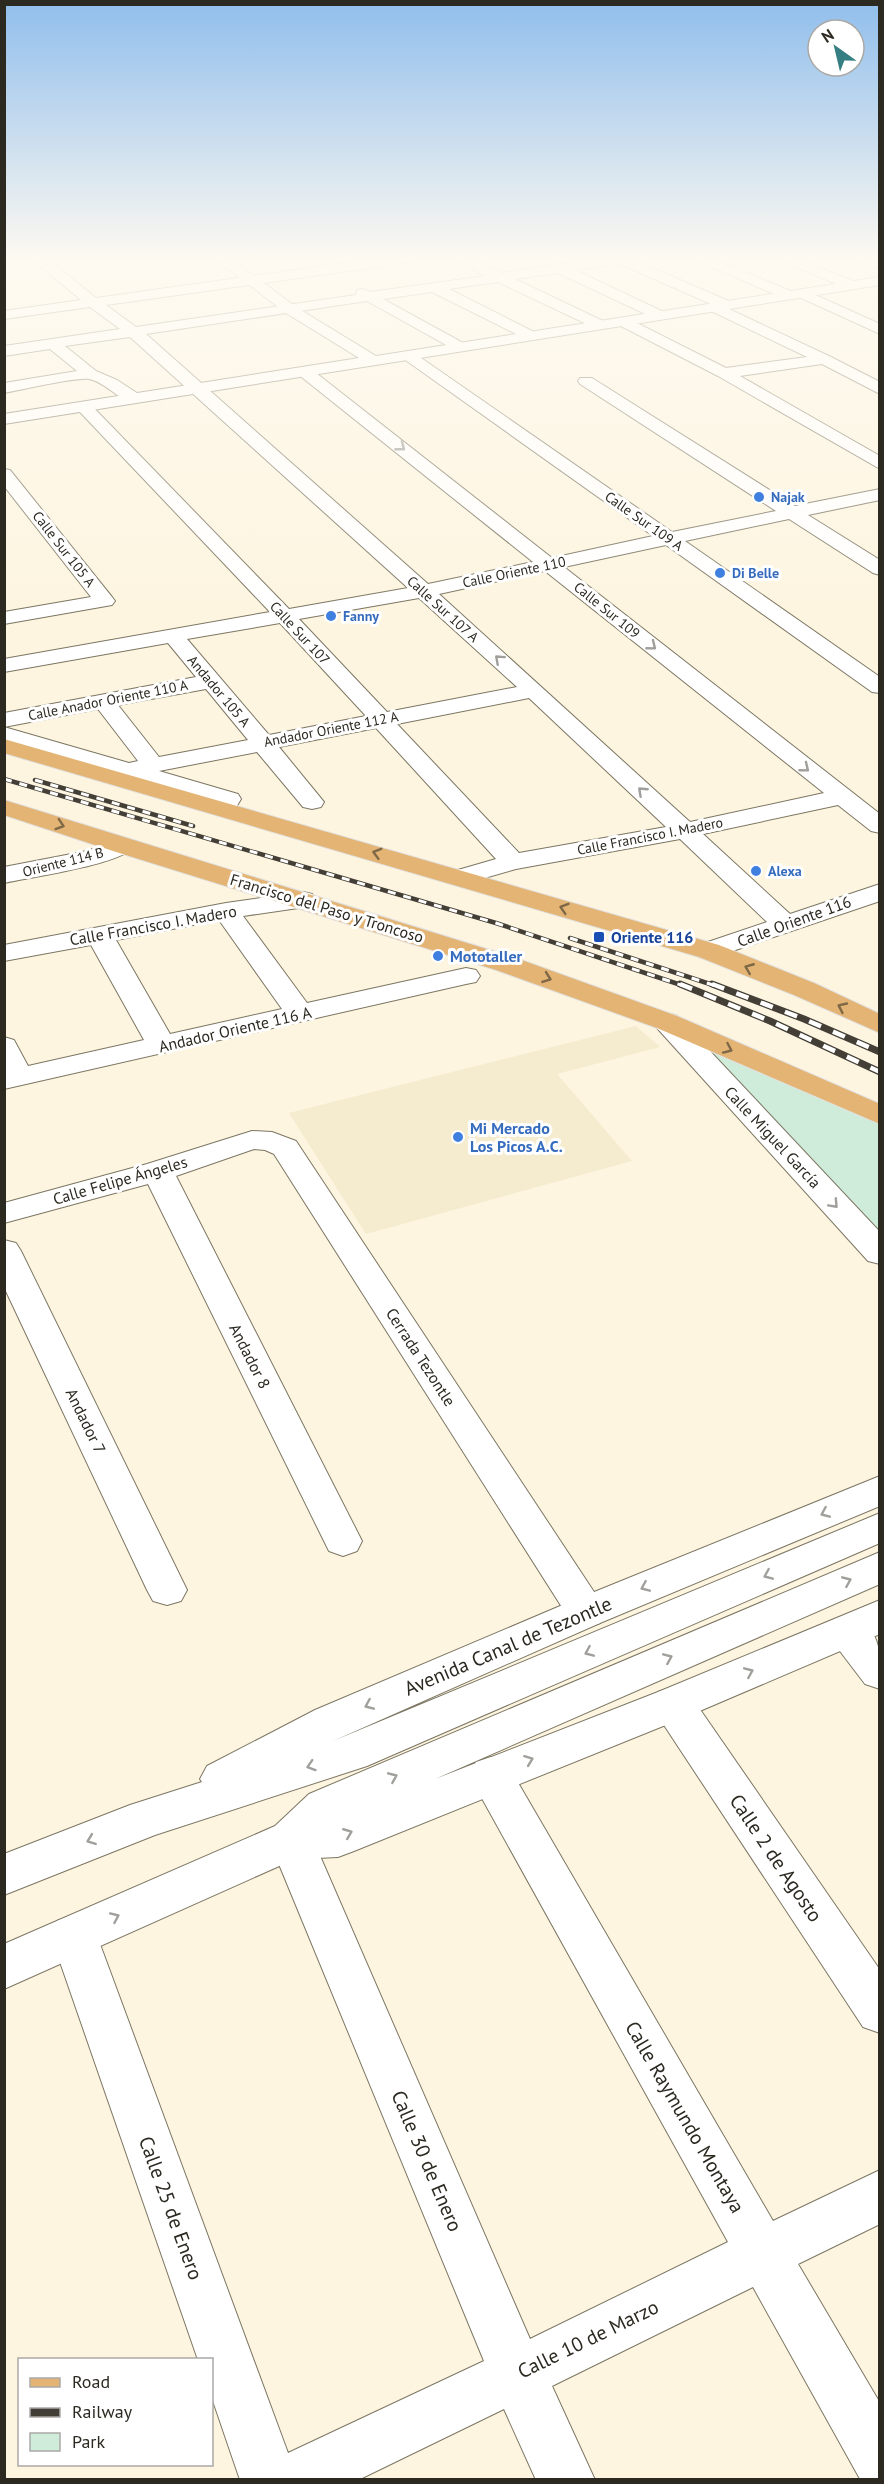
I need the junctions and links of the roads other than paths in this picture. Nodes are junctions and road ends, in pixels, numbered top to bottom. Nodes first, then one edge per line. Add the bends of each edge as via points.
1 (181, 374) edge
2 (292, 374) edge
3 (307, 374) edge
4 (434, 374) edge
5 (726, 374) edge
6 (851, 374) edge
7 (90, 375) joint
8 (586, 381) dead end
9 (4, 388) edge
10 (197, 388) junction
11 (879, 389) edge
12 (134, 399) junction
13 (84, 407) junction
14 (4, 419) edge
15 (879, 464) edge
16 (4, 474) edge
17 (879, 494) edge
18 (790, 512) junction
19 (669, 539) junction
20 (550, 565) junction
21 (879, 568) edge
22 (423, 591) junction
23 (285, 616) junction
24 (4, 618) edge
25 (173, 636) junction
26 (4, 666) edge
27 (212, 681) junction
28 (879, 687) edge
29 (534, 690) junction
30 (103, 701) junction
31 (4, 720) edge
32 (381, 720) junction
33 (4, 734) edge
34 (262, 742) junction
35 (4, 746) edge
36 (40, 751) junction
37 (153, 765) junction
38 (129, 770) junction
39 (841, 797) junction
40 (312, 802) dead end
41 (223, 809) junction
42 (8, 810) edge
43 (879, 826) edge
44 (685, 831) junction
45 (122, 846) junction
46 (513, 862) junction
47 (4, 875) edge
48 (460, 877) junction
49 (879, 892) edge
50 (303, 900) junction
51 (850, 901) junction
52 (226, 911) junction
53 (879, 915) edge
54 (785, 924) junction
55 (99, 934) junction
56 (709, 951) junction
57 (4, 953) edge
58 (466, 976) dead end
59 (300, 1014) junction
60 (667, 1022) junction
61 (879, 1025) edge
62 (4, 1046) edge
63 (162, 1046) junction
64 (11, 1079) edge
65 (879, 1114) edge
66 (234, 1144) joint
67 (158, 1171) junction
68 (4, 1213) edge
69 (4, 1251) edge
70 (879, 1253) edge
71 (879, 1490) edge
72 (879, 1527) edge
73 (343, 1541) dead end
74 (879, 1567) edge
75 (167, 1590) dead end
76 (586, 1612) junction
77 (863, 1623) edge
78 (879, 1672) edge
79 (673, 1704) junction
80 (491, 1775) junction
81 (146, 1819) junction
82 (291, 1840) junction
83 (4, 1875) edge
84 (74, 1936) junction
85 (4, 1967) edge
86 (879, 2011) edge
87 (879, 2196) edge
88 (762, 2253) junction
89 (517, 2374) junction
90 (879, 2459) edge
91 (269, 2480) edge
92 (294, 2480) edge
93 (566, 2480) edge

1 - 10 street, Calle Sur 107 A
2 - 10 street
3 -> 20 street, Calle Sur 109
4 - 19 street, Calle Sur 109 A
5 - 15 street
6 - 11 street
7 - 9 street
7 - 12 street via 111,383
8 - 18 street
10 - 12 street
10 - 22 street, Calle Sur 107 A
12 - 13 street
13 - 14 street
13 - 23 street, Calle Sur 107
16 - 24 street, Calle Sur 105 A via 105,602
17 - 18 street, Calle Oriente 110
18 - 19 street, Calle Oriente 110
18 - 21 street
19 - 20 street, Calle Oriente 110
19 - 28 street, Calle Sur 109 A
20 - 22 street, Calle Oriente 110
20 -> 39 street, Calle Sur 109
22 - 23 street, Calle Oriente 110
29 -> 22 street, Calle Sur 107 A
23 - 25 street, Calle Oriente 110
23 - 32 street, Calle Sur 107
25 - 26 street, Calle Oriente 110
25 - 27 street, Andador 105 A
27 - 30 street, Calle Anador Oriente 110 A
27 - 34 street, Andador 105 A
29 - 32 street, Andador Oriente 112 A
44 -> 29 street, Calle Sur 107 A
30 - 31 street, Calle Anador Oriente 110 A
30 - 37 street
32 - 34 street, Andador Oriente 112 A
32 - 46 street, Calle Sur 107
33 - 36 street
34 - 37 street, Andador Oriente 112 A
34 - 40 street, Andador 105 A
35 - 36 main road
36 - 38 street
36 - 41 main road
37 - 38 street, Andador Oriente 112 A
38 - 41 street via 229,799
39 - 43 street, Calle Sur 109
39 - 44 street, Calle Francisco I. Madero
48 -> 41 main road
42 -> 45 main road, Francisco del Paso y Troncoso
44 - 46 street, Calle Francisco I. Madero
44 - 54 street, Calle Sur 107 A
45 - 47 street, Oriente 114 B via 94,857
45 - 50 main road, Francisco del Paso y Troncoso
46 - 48 street, Calle Francisco I. Madero
56 -> 48 main road
49 - 51 street, Calle Oriente 116
50 - 52 street, Calle Francisco I. Madero
50 -> 60 main road, Francisco del Paso y Troncoso via 471,952
51 - 53 street via 867,913
51 - 54 street, Calle Oriente 116
52 - 55 street, Calle Francisco I. Madero
52 - 59 street
54 - 56 street, Calle Oriente 116
55 - 57 street, Calle Francisco I. Madero
55 - 63 street
61 -> 56 main road via 804,989
58 - 59 street, Andador Oriente 116 A
59 - 63 street, Andador Oriente 116 A
60 -> 65 main road, Francisco del Paso y Troncoso
60 -> 70 street, Calle Miguel García
62 - 64 street
63 - 64 street, Andador Oriente 116 A
66 - 67 street, Calle Felipe Ángeles
66 - 76 street, Cerrada Tezontle via 272,1141 285,1148
67 - 68 street, Calle Felipe Ángeles
67 - 73 street, Andador 8
69 - 75 street, Andador 7
71 -> 76 street, Avenida Canal de Tezontle
72 -> 81 street, Avenida Canal de Tezontle via 352,1753
82 -> 74 street via 325,1807
76 -> 81 street, Avenida Canal de Tezontle via 330,1722
77 - 78 street
79 -> 77 street
80 -> 79 street
79 - 86 street, Calle 2 de Agosto
82 -> 80 street via 338,1837
80 - 88 street, Calle Raymundo Montaya
81 -> 83 street, Avenida Canal de Tezontle
84 -> 82 street
82 - 89 street, Calle 30 de Enero
84 - 85 street
84 - 91 street, Calle 25 de Enero
87 - 88 street, Calle 10 de Marzo
88 - 89 street, Calle 10 de Marzo
88 - 90 street, Calle Raymundo Montaya
89 - 92 street, Calle 10 de Marzo
89 - 93 street, Calle 30 de Enero

